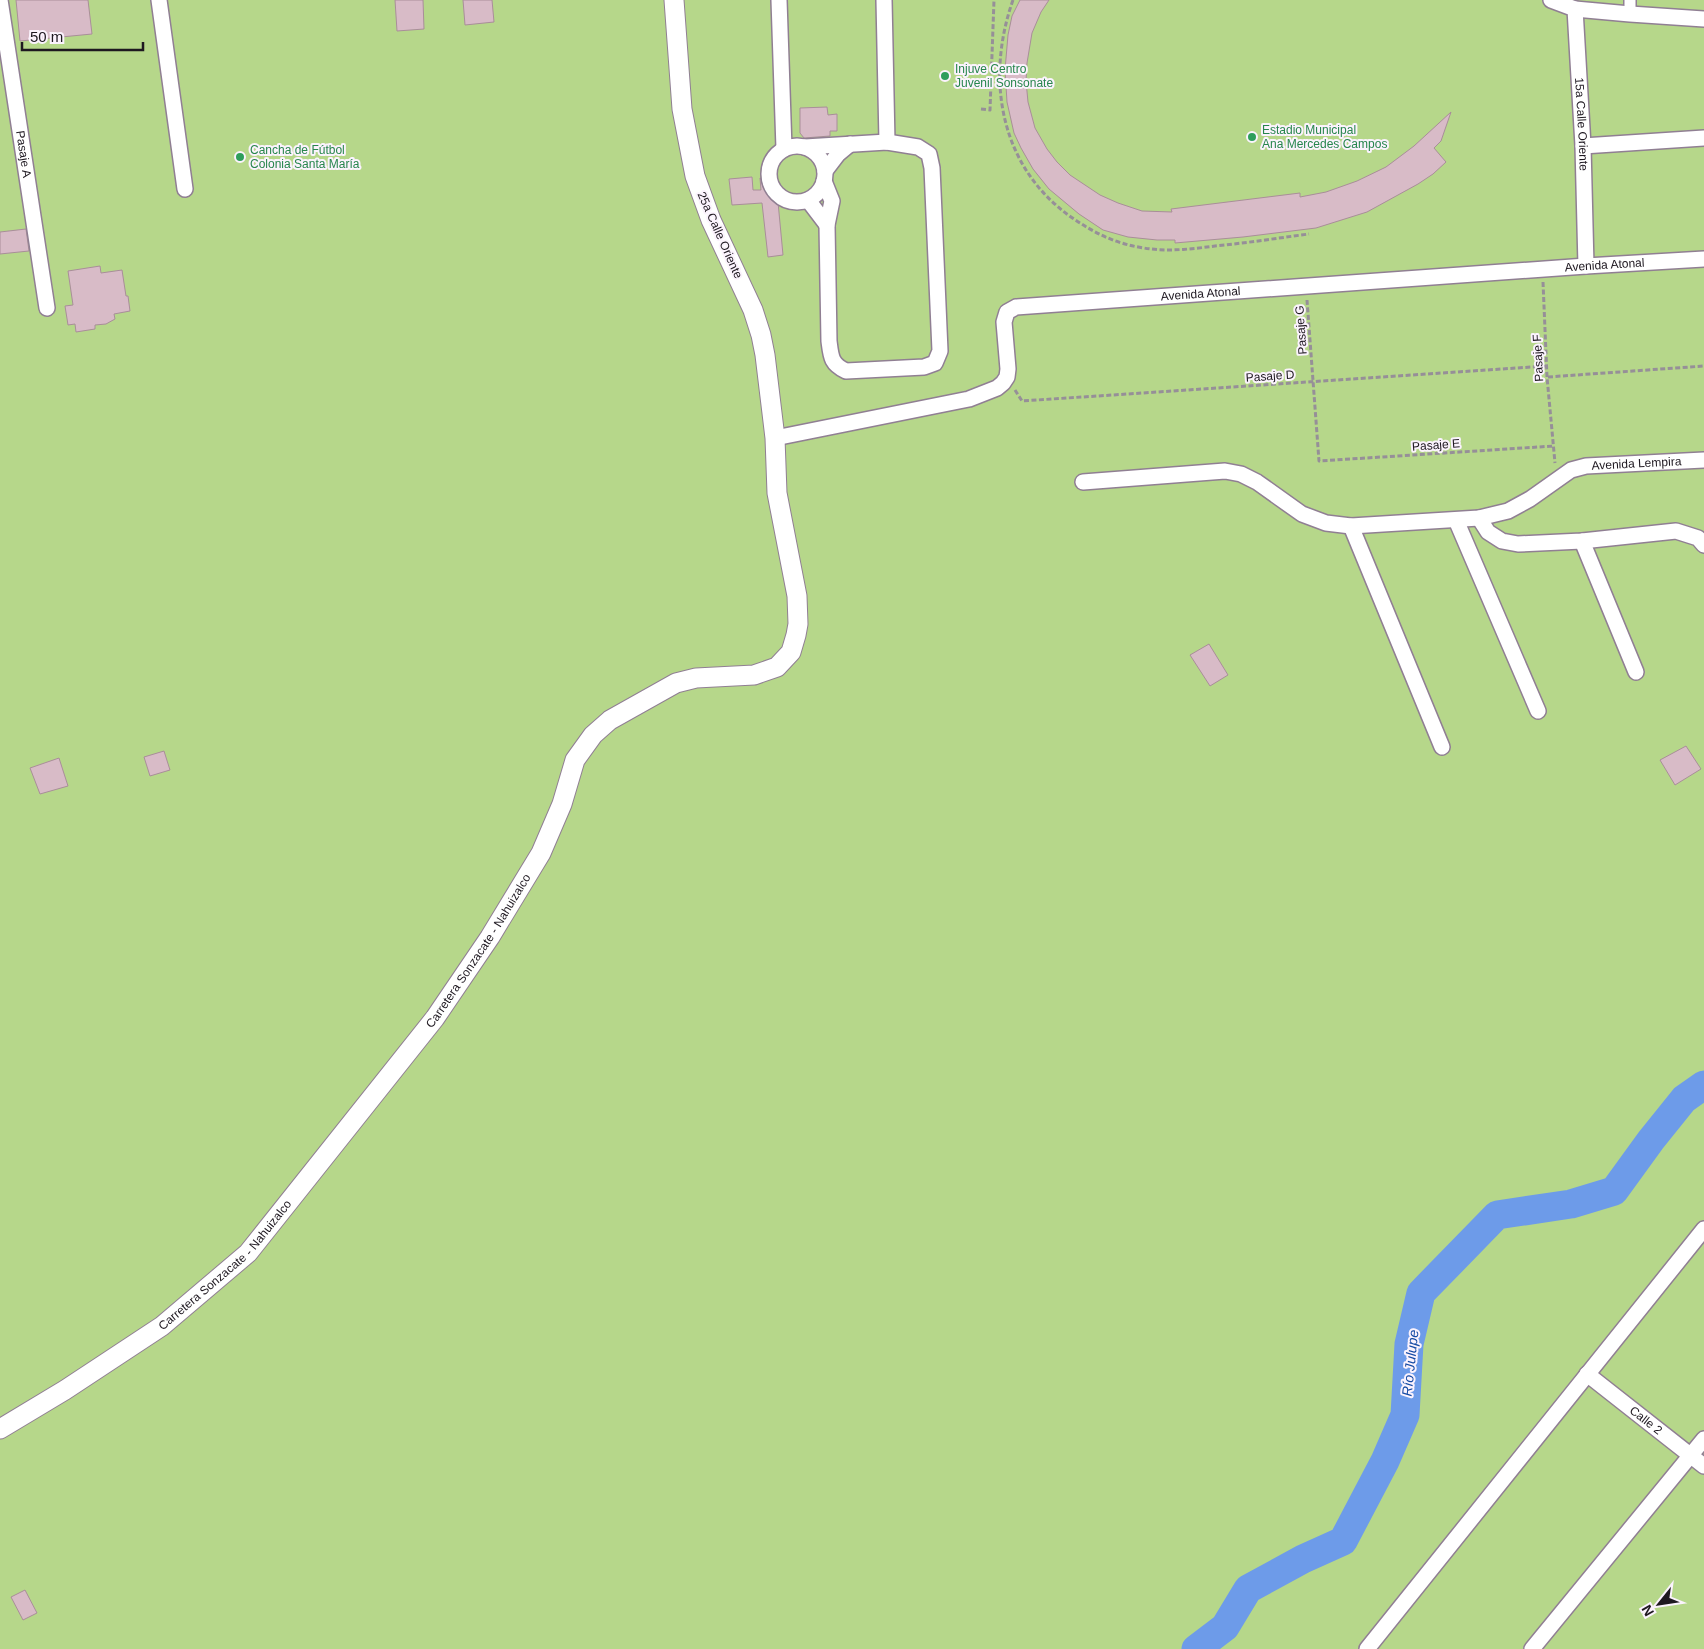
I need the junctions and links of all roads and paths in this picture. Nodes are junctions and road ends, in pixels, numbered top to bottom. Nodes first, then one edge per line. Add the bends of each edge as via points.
1 (0, 0) edge
2 (159, 0) edge
3 (674, 0) edge
4 (779, 0) edge
5 (884, 0) edge
6 (994, 0) edge
7 (1013, 0) edge
8 (1551, 0) edge
9 (1630, 7) edge
10 (1575, 9) junction
11 (1704, 19) edge
12 (981, 109) dead end
13 (1704, 138) edge
14 (887, 142) junction
15 (850, 144) junction
16 (1583, 146) junction
17 (805, 147) junction
18 (784, 148) junction
19 (825, 176) junction
20 (185, 190) dead end
21 (808, 200) junction
22 (827, 225) junction
23 (1309, 234) dead end
24 (1704, 259) edge
25 (1586, 266) junction
26 (1543, 269) junction
27 (1306, 286) junction
28 (47, 308) dead end
29 (1547, 366) junction
30 (1704, 366) edge
31 (1548, 377) junction
32 (1003, 383) junction
33 (1313, 383) junction
34 (775, 438) junction
35 (1554, 446) joint
36 (1704, 460) edge
37 (1319, 461) joint
38 (1082, 482) dead end
39 (1479, 518) junction
40 (1456, 520) junction
41 (1350, 526) junction
42 (1582, 541) junction
43 (1704, 545) edge
44 (1636, 672) dead end
45 (1538, 711) dead end
46 (1442, 747) dead end
47 (1704, 1229) edge
48 (1587, 1374) junction
49 (0, 1429) edge
50 (1704, 1439) edge
51 (1690, 1456) junction
52 (1704, 1466) edge
53 (1367, 1649) edge
54 (1532, 1649) edge

1 - 28 street, Pasaje A
2 - 20 street
3 - 34 street, 25a Calle Oriente via 682,109 695,176 758,325 768,372
4 - 18 street
5 - 14 street
6 - 12 path via 990,110
7 - 23 path via 1001,48 1000,95 1004,120 1027,170 1048,198 1064,212 1105,238 1164,250
8 - 10 street
9 - 10 street
9 - 11 street
10 - 16 street, 15a Calle Oriente
13 - 16 street
14 - 15 street
14 - 22 street via 918,147 929,154 940,351 935,363 924,368 846,371 835,366 829,341
15 - 17 street
15 - 19 street via 838,154
16 - 25 street, 15a Calle Oriente
17 - 18 street
17 - 19 street via 822,160
18 - 21 street via 770,168 772,186 783,198 800,202
19 - 21 street via 821,189
19 - 22 street via 832,201
21 - 22 street
24 - 25 street, Avenida Atonal
25 - 26 street, Avenida Atonal
26 - 27 street, Avenida Atonal
26 - 29 path, Pasaje F
27 - 32 street, Avenida Atonal via 1016,307 1007,312 1004,322 1008,369
27 - 33 path, Pasaje G
29 - 31 path, Pasaje F
29 - 33 path, Pasaje D
30 - 31 path
31 - 35 path, Pasaje F
32 - 33 path, Pasaje D via 1013,386 1022,401
32 - 34 street via 969,399
33 - 37 path, Pasaje G
34 - 49 street, Carretera Sonzacate - Nahuizalco via 777,493 796,584 798,610 794,644 786,659 777,667 754,675 696,678 676,684 610,720 593,735 575,760 562,804 541,853 490,937 435,1018 248,1253 162,1326
35 - 37 path, Pasaje E
36 - 39 street, Avenida Lempira via 1586,466 1571,470 1508,511
38 - 41 street via 1225,471 1241,474 1256,482 1302,514 1326,523
39 - 40 street
39 - 42 street via 1488,532 1502,542
40 - 41 street
40 - 45 street
41 - 46 street
42 - 43 street via 1676,531 1698,538
42 - 44 street
47 - 48 street
48 - 51 street, Calle 2
48 - 53 street
50 - 51 street
51 - 52 street, Calle 2
51 - 54 street

